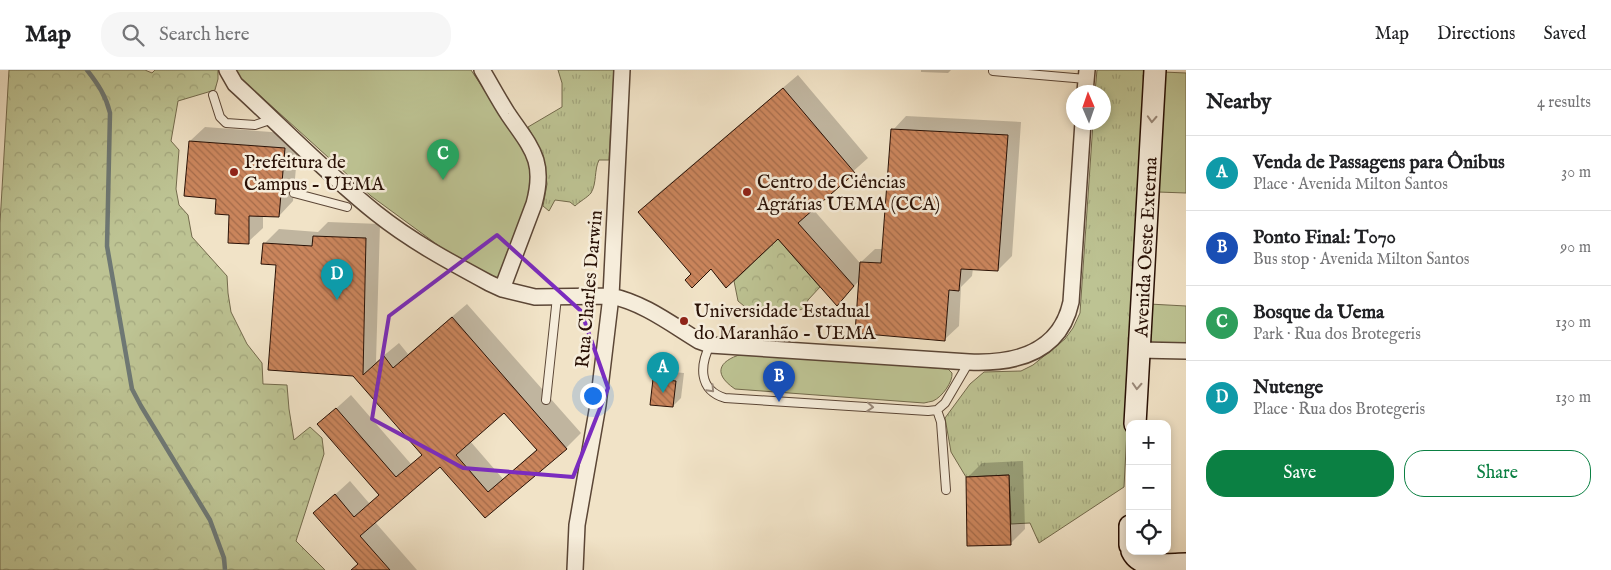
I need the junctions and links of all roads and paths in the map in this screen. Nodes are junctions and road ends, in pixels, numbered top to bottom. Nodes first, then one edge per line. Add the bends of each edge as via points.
1 (227, 70) edge
2 (482, 70) edge
3 (622, 70) edge
4 (1154, 70) edge
5 (993, 71) edge
6 (1086, 80) edge
7 (213, 95) dead end
8 (273, 119) junction
9 (1082, 130) edge
10 (294, 193) dead end
11 (347, 207) dead end
12 (502, 289) junction
13 (611, 296) junction
14 (557, 298) junction
15 (710, 345) junction
16 (1139, 350) junction
17 (1186, 351) edge
18 (969, 362) junction
19 (546, 400) dead end
20 (936, 410) junction
21 (1135, 420) edge
22 (946, 490) dead end
23 (1135, 555) edge
24 (1186, 564) edge
25 (575, 570) edge

1 - 8 street via 235,84
2 - 12 street via 532,149 539,175 534,204
3 - 13 street, Rua Charles Darwin
4 -> 16 street, Avenida Oeste Externa
5 - 6 lane
7 - 8 lane via 220,117 226,123 255,125
8 - 12 street via 387,222 442,257
9 - 18 street via 1071,302 1063,326 1044,345 1023,356 997,362
10 - 11 lane
12 - 14 street via 535,297
13 - 14 street
13 - 15 street via 636,304
13 - 25 street, Rua Charles Darwin via 598,405 577,524
14 - 19 lane
15 - 18 street
15 -> 20 lane via 703,362 703,374 707,386 725,398
16 - 17 street
16 -> 21 street, Avenida Oeste Externa
18 - 20 lane via 945,403
20 - 22 lane via 941,422
23 - 24 street via 1149,564

